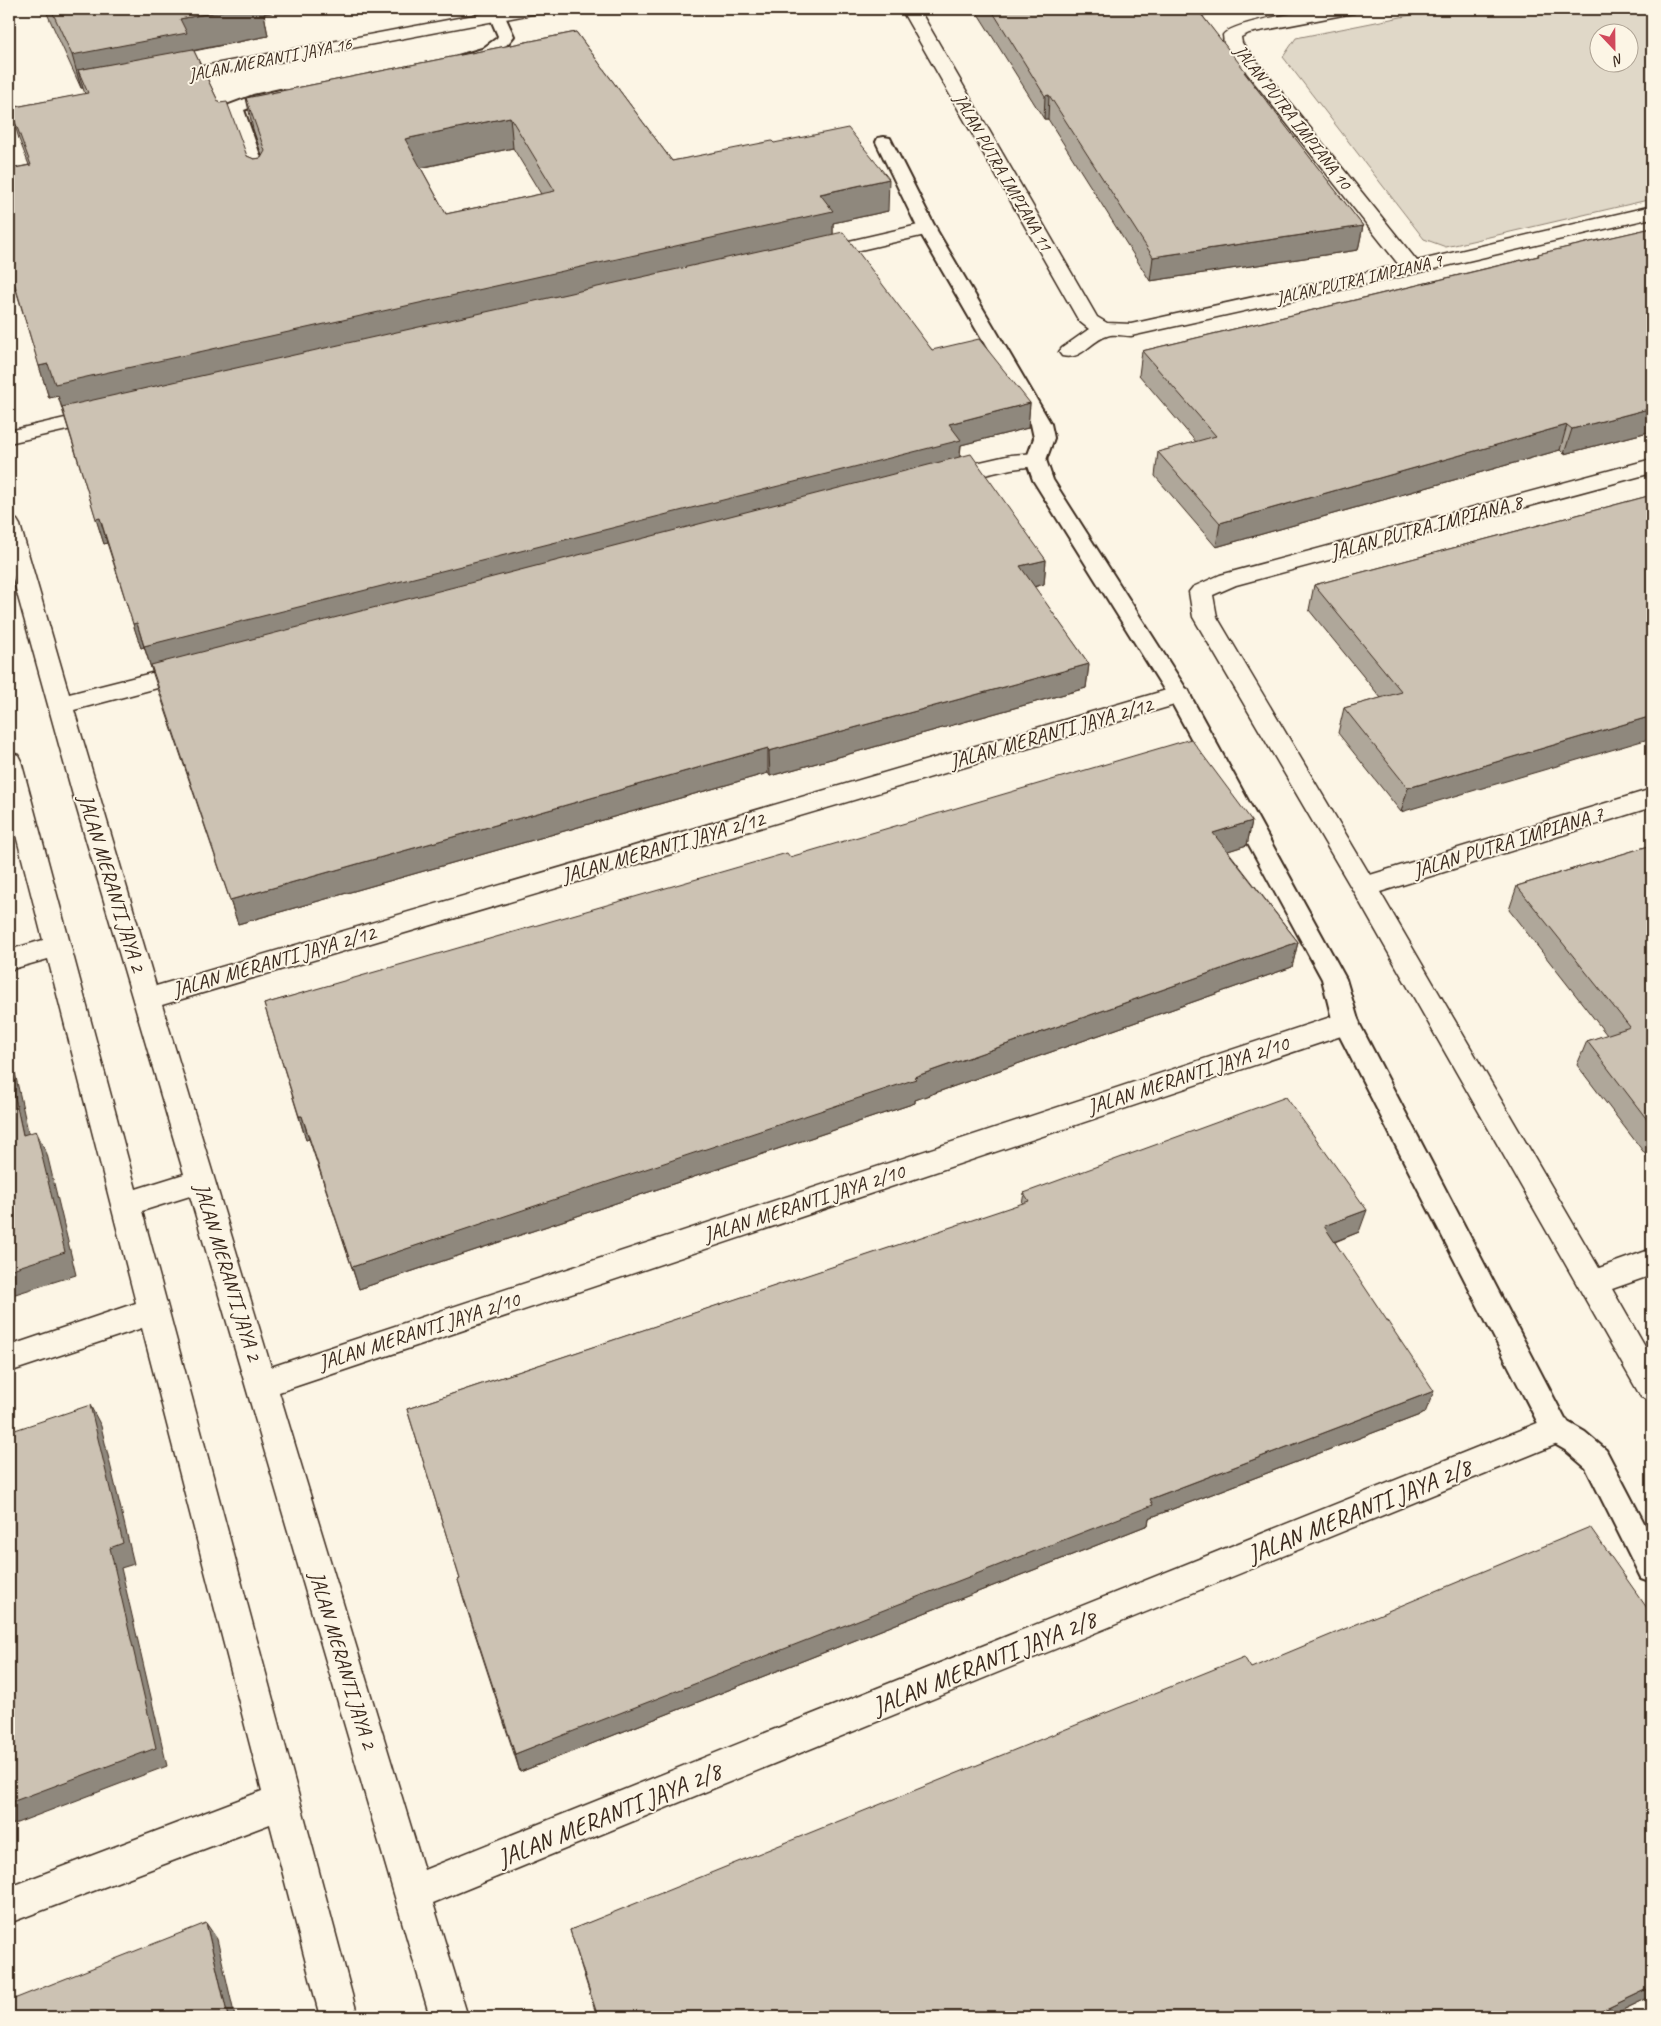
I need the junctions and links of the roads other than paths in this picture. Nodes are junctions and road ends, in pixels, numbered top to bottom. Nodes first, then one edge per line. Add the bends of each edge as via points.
1 (532, 9) edge
2 (910, 9) edge
3 (1348, 9) edge
4 (497, 15) junction
5 (448, 62) edge
6 (155, 81) edge
7 (297, 92) edge
8 (884, 142) dead end
9 (261, 183) edge
10 (1652, 212) edge
11 (927, 229) junction
12 (802, 258) edge
13 (1412, 268) junction
14 (1103, 329) junction
15 (1069, 352) dead end
16 (125, 410) edge
17 (9, 437) edge
18 (1036, 460) junction
19 (1652, 466) edge
20 (928, 481) edge
21 (9, 525) edge
22 (214, 665) edge
23 (1179, 695) junction
24 (60, 705) junction
25 (9, 761) edge
26 (1652, 798) edge
27 (1364, 887) junction
28 (58, 946) junction
29 (9, 960) edge
30 (146, 999) junction
31 (1346, 1023) junction
32 (200, 1180) junction
33 (125, 1204) junction
34 (1652, 1262) edge
35 (1593, 1283) junction
36 (154, 1311) junction
37 (9, 1359) edge
38 (261, 1384) junction
39 (1652, 1387) edge
40 (1556, 1430) junction
41 (1652, 1568) edge
42 (283, 1802) junction
43 (413, 1894) junction
44 (9, 1905) edge
45 (339, 2017) edge
46 (449, 2017) edge

1 - 4 street, JALAN MERANTI JAYA 16
2 - 14 street, JALAN PUTRA IMPIANA 11 via 1089,320
3 - 13 street, JALAN PUTRA IMPIANA 10 via 1244,29 1232,35 1233,44
4 - 5 lane via 506,36 500,46 476,57
4 - 6 street, JALAN MERANTI JAYA 16
7 - 9 lane via 259,99 235,108
8 - 11 lane
10 - 13 street, JALAN PUTRA IMPIANA 9
11 - 12 street
11 - 18 lane via 1041,424 1044,438
13 - 14 street, JALAN PUTRA IMPIANA 9 via 1132,330
14 - 15 street
16 - 17 street
18 - 20 street via 1011,462
18 - 23 lane via 1043,480 1061,510
19 - 27 street, JALAN PUTRA IMPIANA 8 via 1228,580 1202,592 1205,617
21 - 24 street, JALAN MERANTI JAYA 2
22 - 24 street
23 - 30 street, JALAN MERANTI JAYA 2/12
23 - 31 lane via 1334,979
24 - 30 street, JALAN MERANTI JAYA 2
25 - 28 street
26 - 27 street, JALAN PUTRA IMPIANA 7
27 - 35 street
28 - 29 street
28 - 33 street
30 - 32 street, JALAN MERANTI JAYA 2
31 - 38 street, JALAN MERANTI JAYA 2/10
31 - 40 lane
32 - 33 street
32 - 38 street, JALAN MERANTI JAYA 2
33 - 36 street
34 - 35 street
35 - 39 street
36 - 37 street
36 - 42 street
38 - 43 street, JALAN MERANTI JAYA 2
40 - 41 lane via 1596,1459
40 - 43 street, JALAN MERANTI JAYA 2/8
42 - 44 street
42 - 45 street
43 - 46 street, JALAN MERANTI JAYA 2

